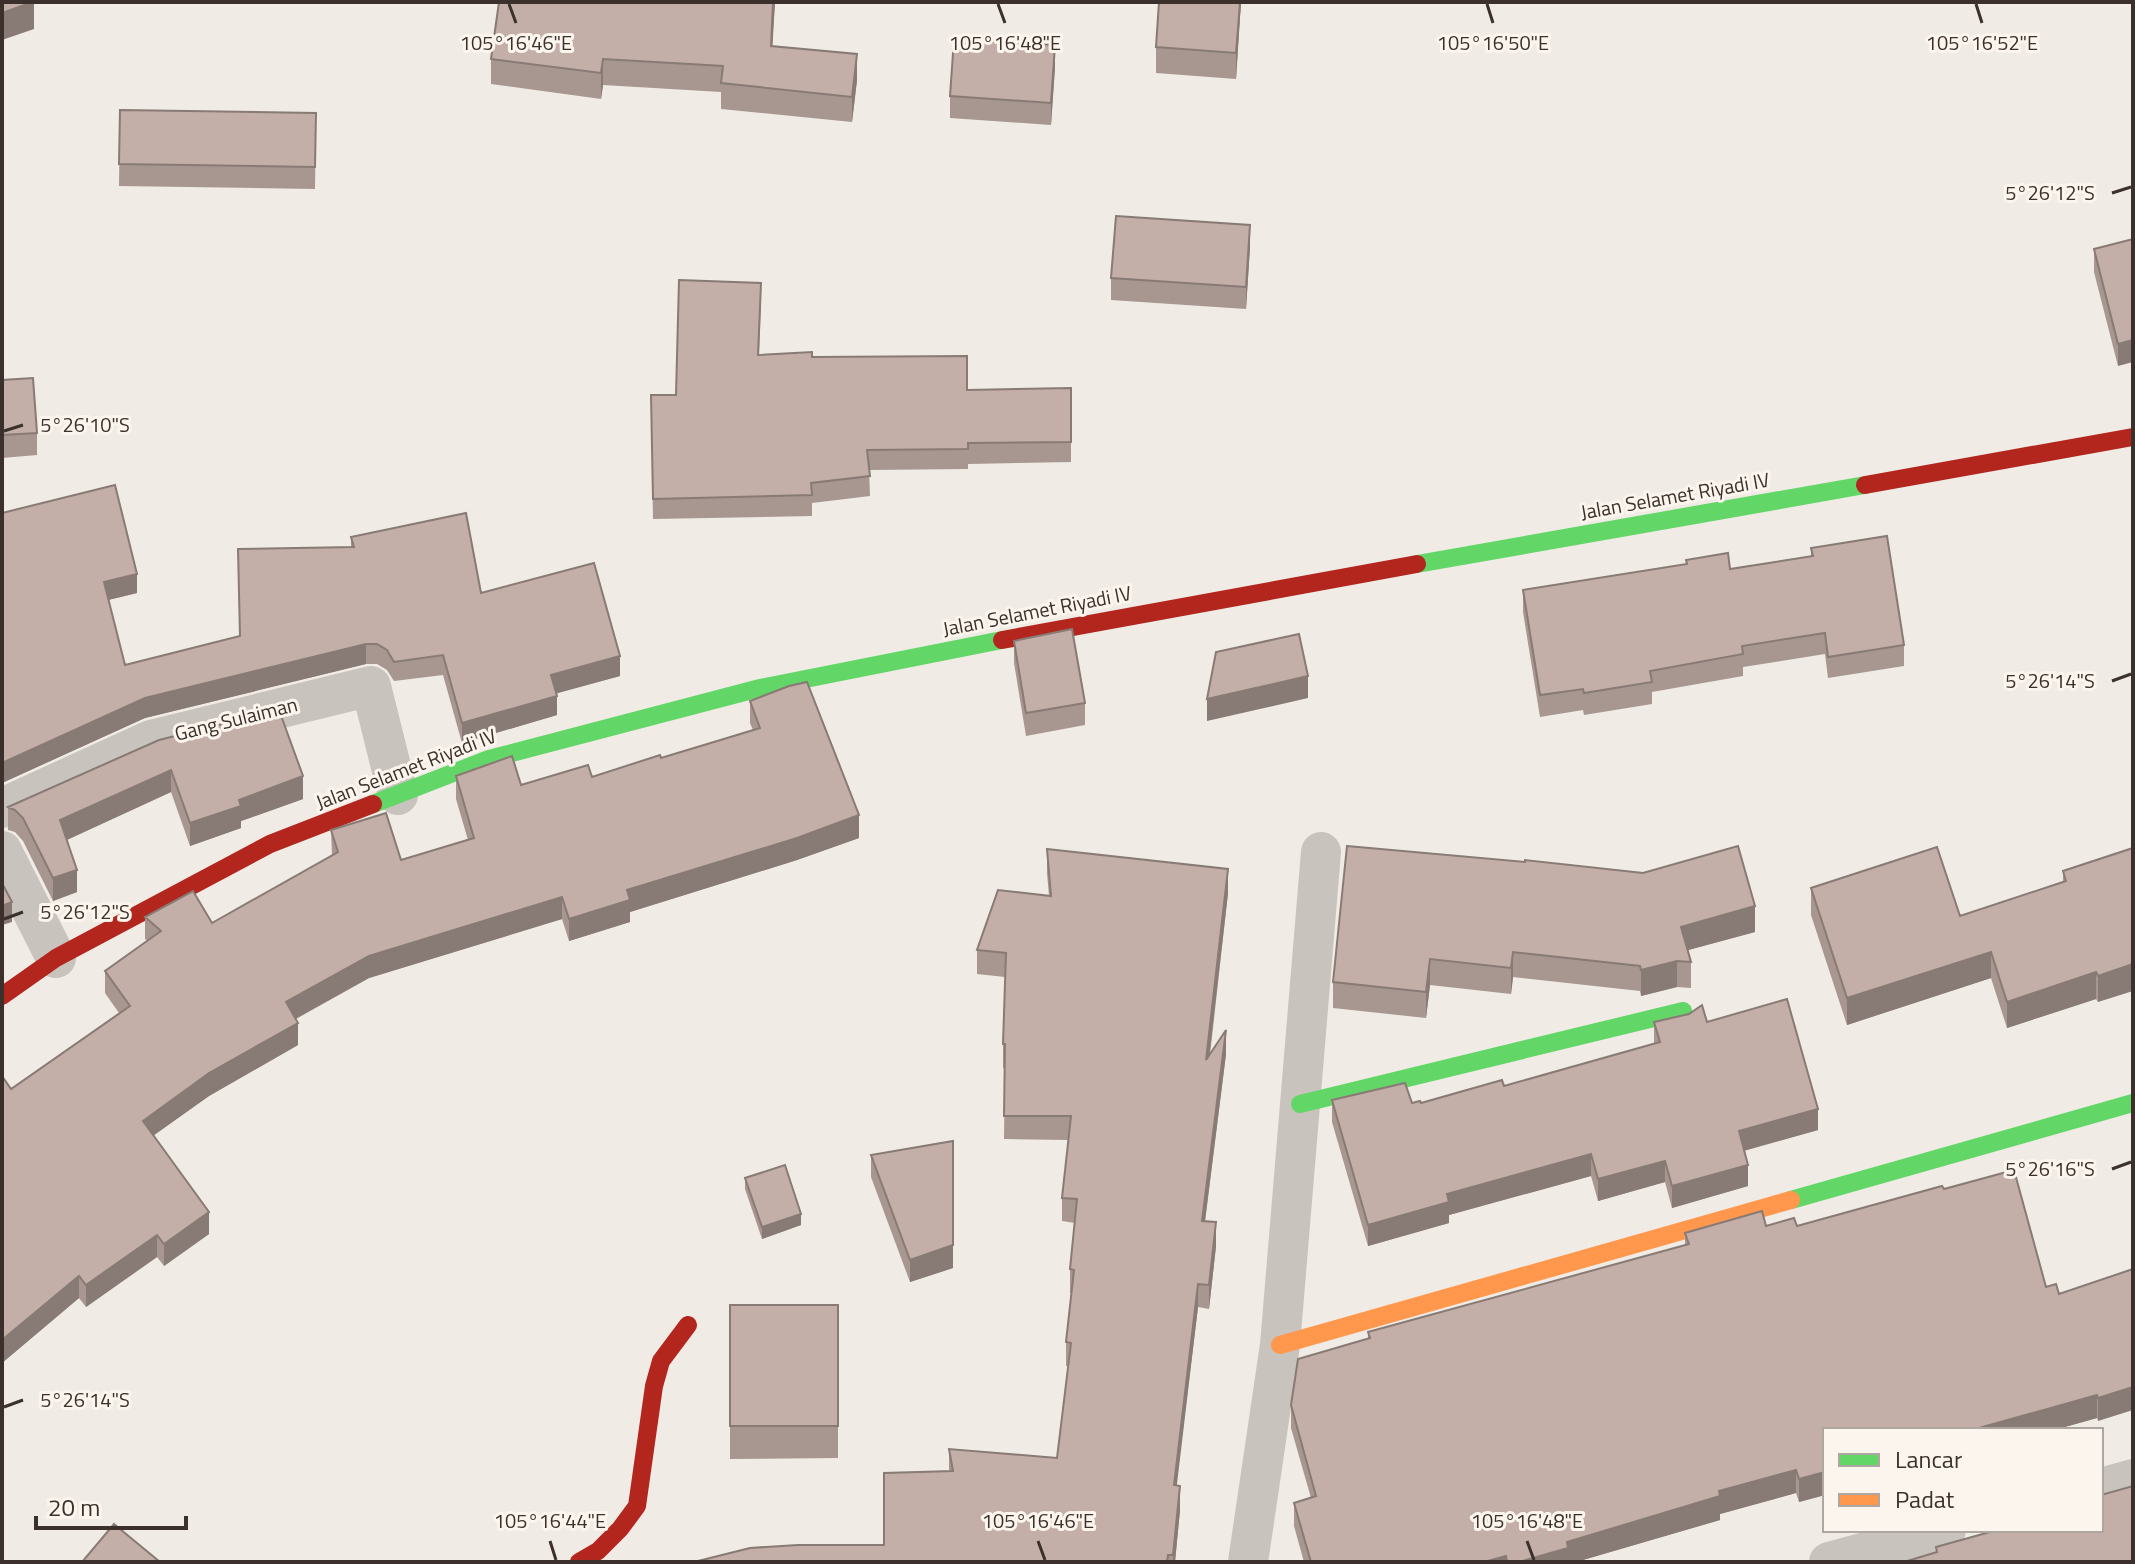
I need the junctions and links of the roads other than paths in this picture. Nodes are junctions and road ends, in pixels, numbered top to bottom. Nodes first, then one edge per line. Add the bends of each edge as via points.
1 (2133, 437) edge
2 (398, 795) junction
3 (2, 808) edge
4 (2, 851) edge
5 (1321, 852) dead end
6 (56, 958) junction
7 (2, 996) edge
8 (1683, 1011) dead end
9 (2133, 1103) edge
10 (1300, 1104) junction
11 (688, 1325) dead end
12 (1280, 1345) junction
13 (2133, 1479) edge
14 (2103, 1487) edge
15 (1939, 1532) edge
16 (579, 1562) edge
17 (1248, 1562) edge
18 (1829, 1562) edge

1 - 2 street, Jalan Selamet Riyadi IV via 1091,622 760,688 489,759
2 - 3 street, Gang Sulaiman via 371,686 151,740
2 - 6 street, Jalan Selamet Riyadi IV via 270,844
4 - 6 street
5 - 10 street
6 - 7 street, Jalan Selamet Riyadi IV
8 - 10 street
9 - 12 street
10 - 12 street
11 - 16 street via 661,1361 637,1506 598,1551
12 - 17 street
13 - 14 street
15 - 18 street

